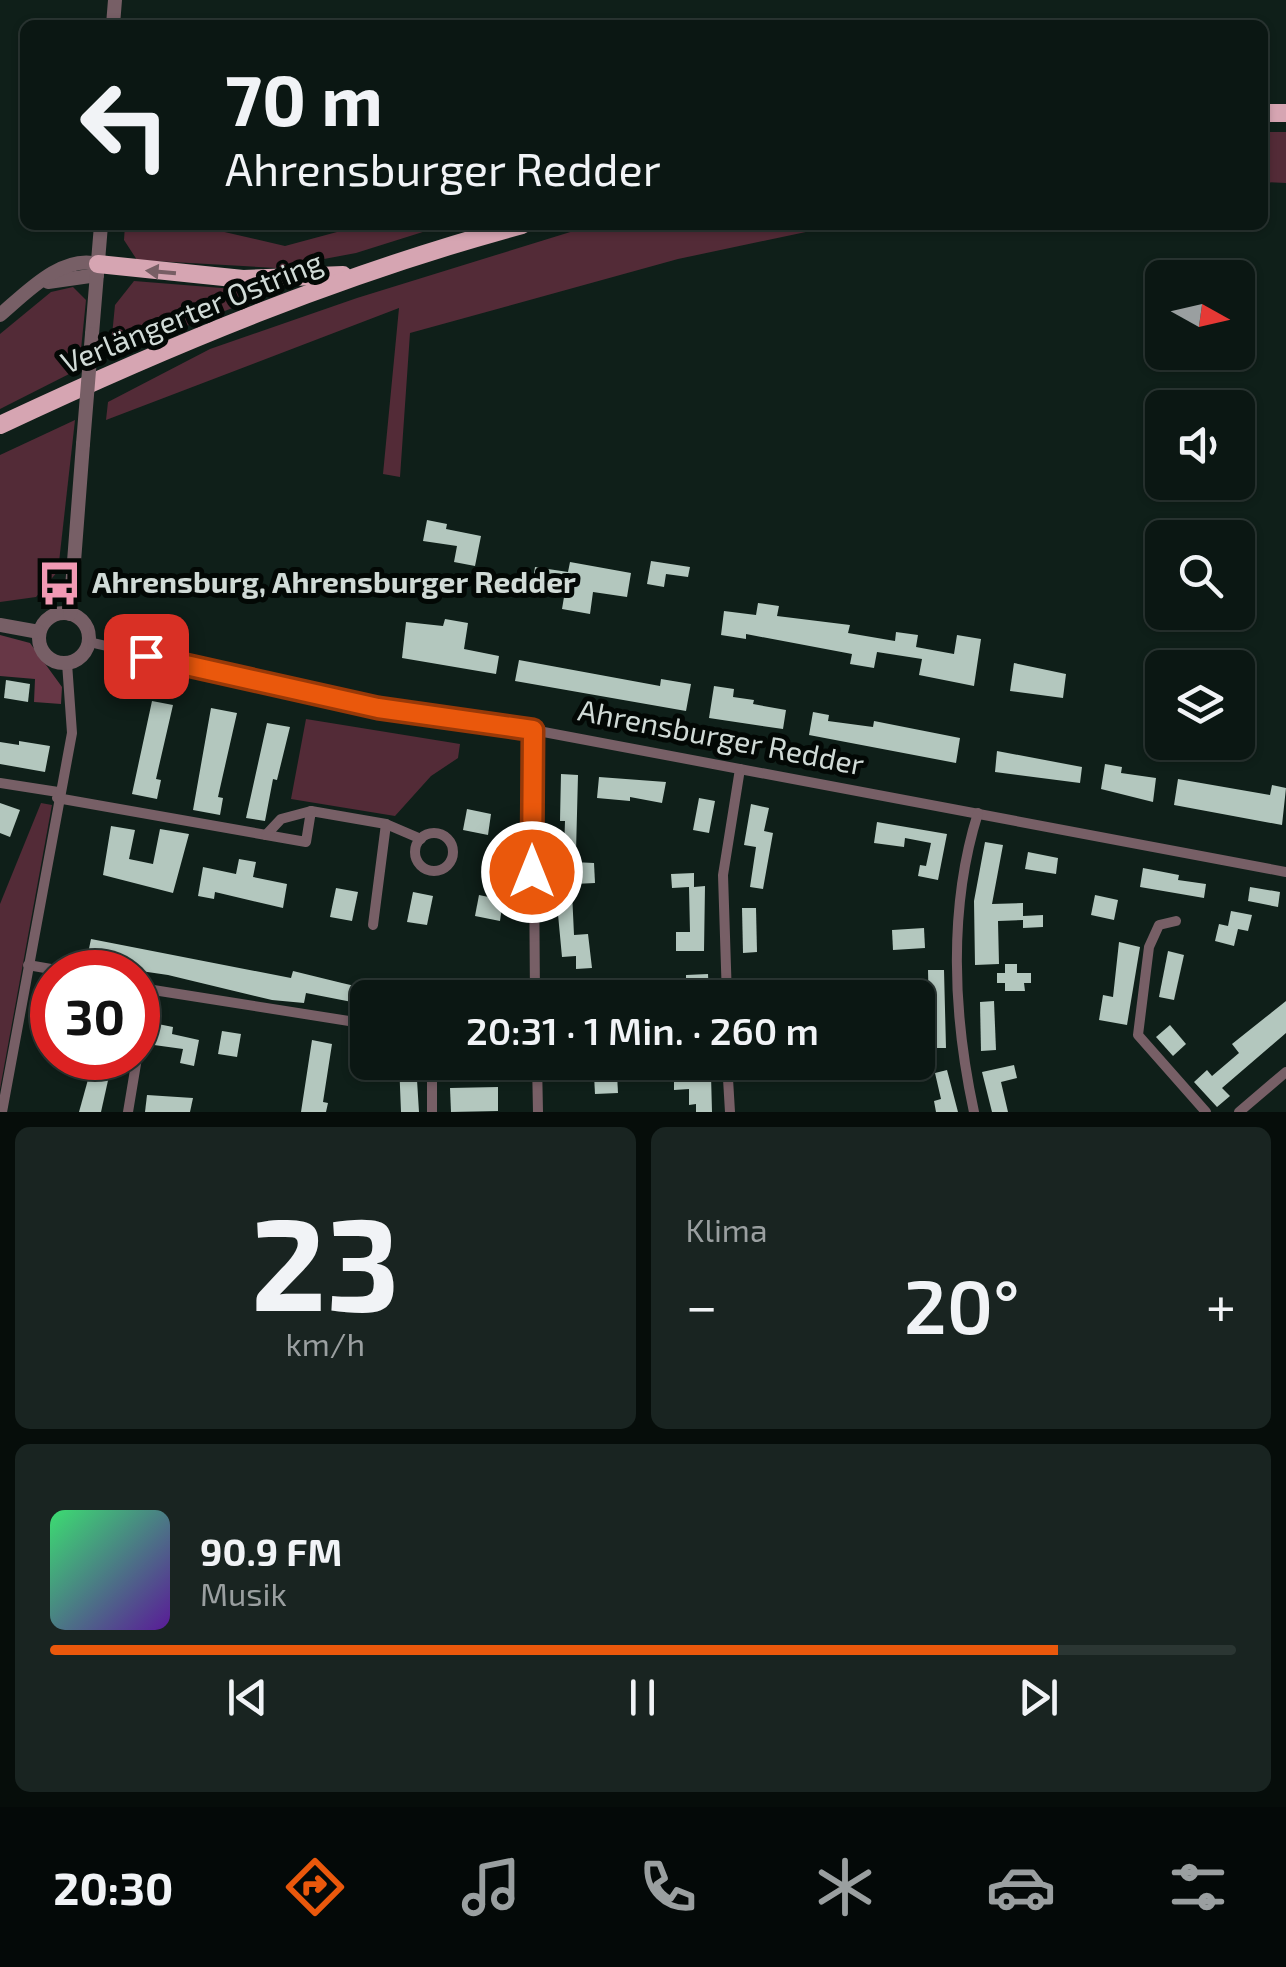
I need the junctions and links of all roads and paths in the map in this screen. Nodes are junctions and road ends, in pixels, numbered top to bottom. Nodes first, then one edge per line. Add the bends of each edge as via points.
1 (102, 230) edge
2 (506, 230) edge
3 (98, 269) junction
4 (363, 274) junction
5 (0, 315) edge
6 (0, 425) edge
7 (70, 614) junction
8 (0, 625) edge
9 (39, 632) junction
10 (88, 642) junction
11 (67, 663) junction
12 (533, 730) junction
13 (740, 769) junction
14 (0, 782) edge
15 (58, 795) junction
16 (311, 812) junction
17 (978, 813) junction
18 (386, 824) junction
19 (266, 835) junction
20 (421, 839) dead end
21 (1286, 872) edge
22 (1176, 922) dead end
23 (373, 925) dead end
24 (28, 966) joint
25 (535, 980) edge
26 (726, 980) edge
27 (160, 989) edge
28 (350, 1021) edge
29 (1286, 1072) edge
30 (133, 1080) edge
31 (432, 1080) edge
32 (537, 1080) edge
33 (728, 1080) edge
34 (2, 1093) edge
35 (2, 1112) edge
36 (128, 1112) edge
37 (432, 1112) edge
38 (538, 1112) edge
39 (730, 1112) edge
40 (974, 1112) edge
41 (1206, 1112) edge
42 (1239, 1112) edge

1 - 3 street
2 - 4 main road, Verlängerter Ostring
4 -> 3 main road via 243,279
3 - 5 street via 82,260
3 - 7 street, bridge
4 - 6 main road, Verlängerter Ostring via 181,342
7 - 9 street via 51,616
7 - 10 street via 87,628
8 - 9 street
9 - 11 street via 45,655
10 - 11 street
10 - 12 street, Ahrensburger Redder via 378,708
11 - 15 street via 72,733
12 - 13 street, Ahrensburger Redder
12 - 25 street
13 - 17 street, Ahrensburger Redder
13 - 26 street via 723,875
14 - 15 street
15 - 19 street
15 - 24 street
16 - 18 street
16 - 19 street via 281,819
16 - 19 street via 306,842
17 - 21 street, Ahrensburger Redder
17 - 40 street via 958,908 962,1058
18 - 20 street
18 - 23 street
22 - 41 street via 1159,925 1149,948 1138,1035
24 - 34 street
27 - 28 street
29 - 42 street
30 - 36 street
31 - 37 street
32 - 38 street
33 - 39 street
34 - 35 street

